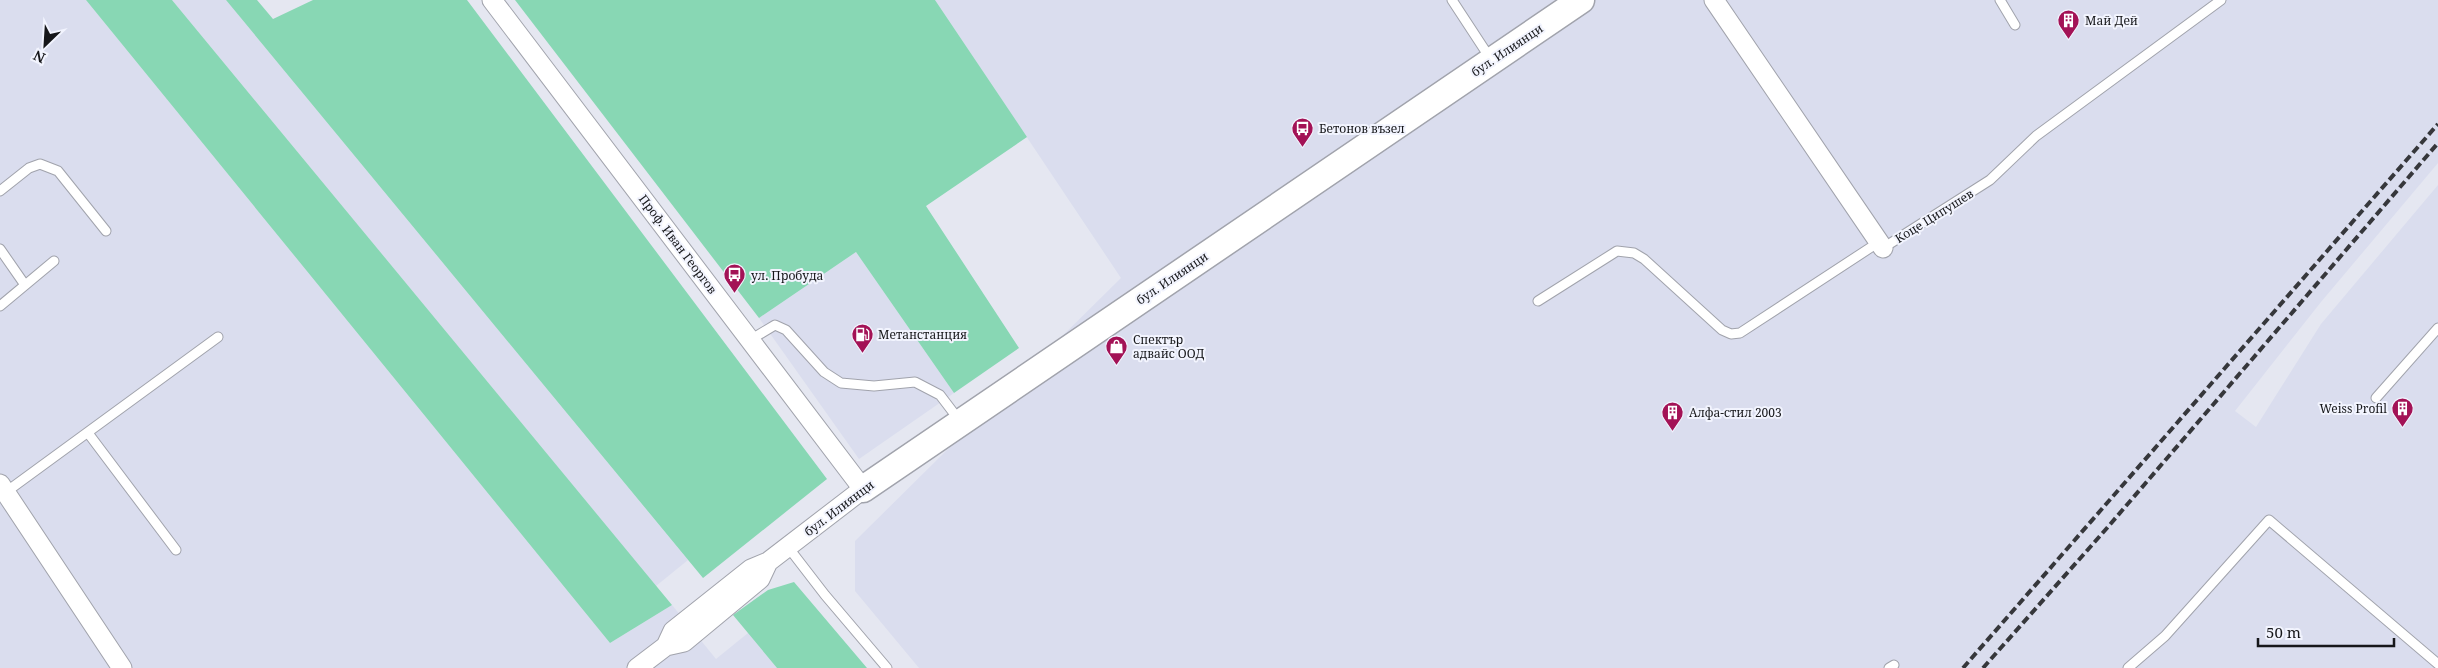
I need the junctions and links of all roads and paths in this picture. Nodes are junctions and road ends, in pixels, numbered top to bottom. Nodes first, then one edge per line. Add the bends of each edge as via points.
1 (492, 0) edge
2 (1452, 0) edge
3 (1581, 0) edge
4 (1714, 0) edge
5 (2000, 0) edge
6 (2221, 0) edge
7 (2015, 25) dead end
8 (1492, 60) junction
9 (0, 191) edge
10 (106, 231) dead end
11 (1881, 245) junction
12 (0, 249) edge
13 (54, 261) dead end
14 (25, 285) junction
15 (1538, 301) dead end
16 (0, 306) edge
17 (2438, 328) edge
18 (218, 337) dead end
19 (750, 340) junction
20 (2376, 398) dead end
21 (961, 422) junction
22 (88, 433) junction
23 (3, 488) edge
24 (863, 489) junction
25 (788, 547) junction
26 (176, 550) dead end
27 (2438, 664) edge
28 (122, 668) edge
29 (637, 668) edge
30 (887, 668) edge
31 (2128, 668) edge

1 - 19 street, Проф. Иван Георгов
2 - 8 lane
3 - 8 street, бул. Илиянци
4 - 11 street, Коце Ципушев
5 - 7 lane
6 - 11 lane, Коце Ципушев via 2036,136 1990,180
8 - 21 street, бул. Илиянци
9 - 10 lane via 28,168 40,164 58,171
11 - 15 lane via 1740,333 1722,330 1644,259 1626,251 1617,251
12 - 14 lane
13 - 14 lane
14 - 16 lane
17 - 20 lane
18 - 22 lane
19 - 21 lane via 775,325 786,330 824,372 841,383 874,386 915,382 940,395
19 - 24 street, Проф. Иван Георгов
21 - 24 street, бул. Илиянци
22 - 23 lane
22 - 26 lane
23 - 28 street
24 - 25 street, бул. Илиянци
25 - 29 street, бул. Илиянци via 768,562 751,569 673,631 666,646
25 - 30 lane
27 - 31 lane via 2269,520 2165,636

